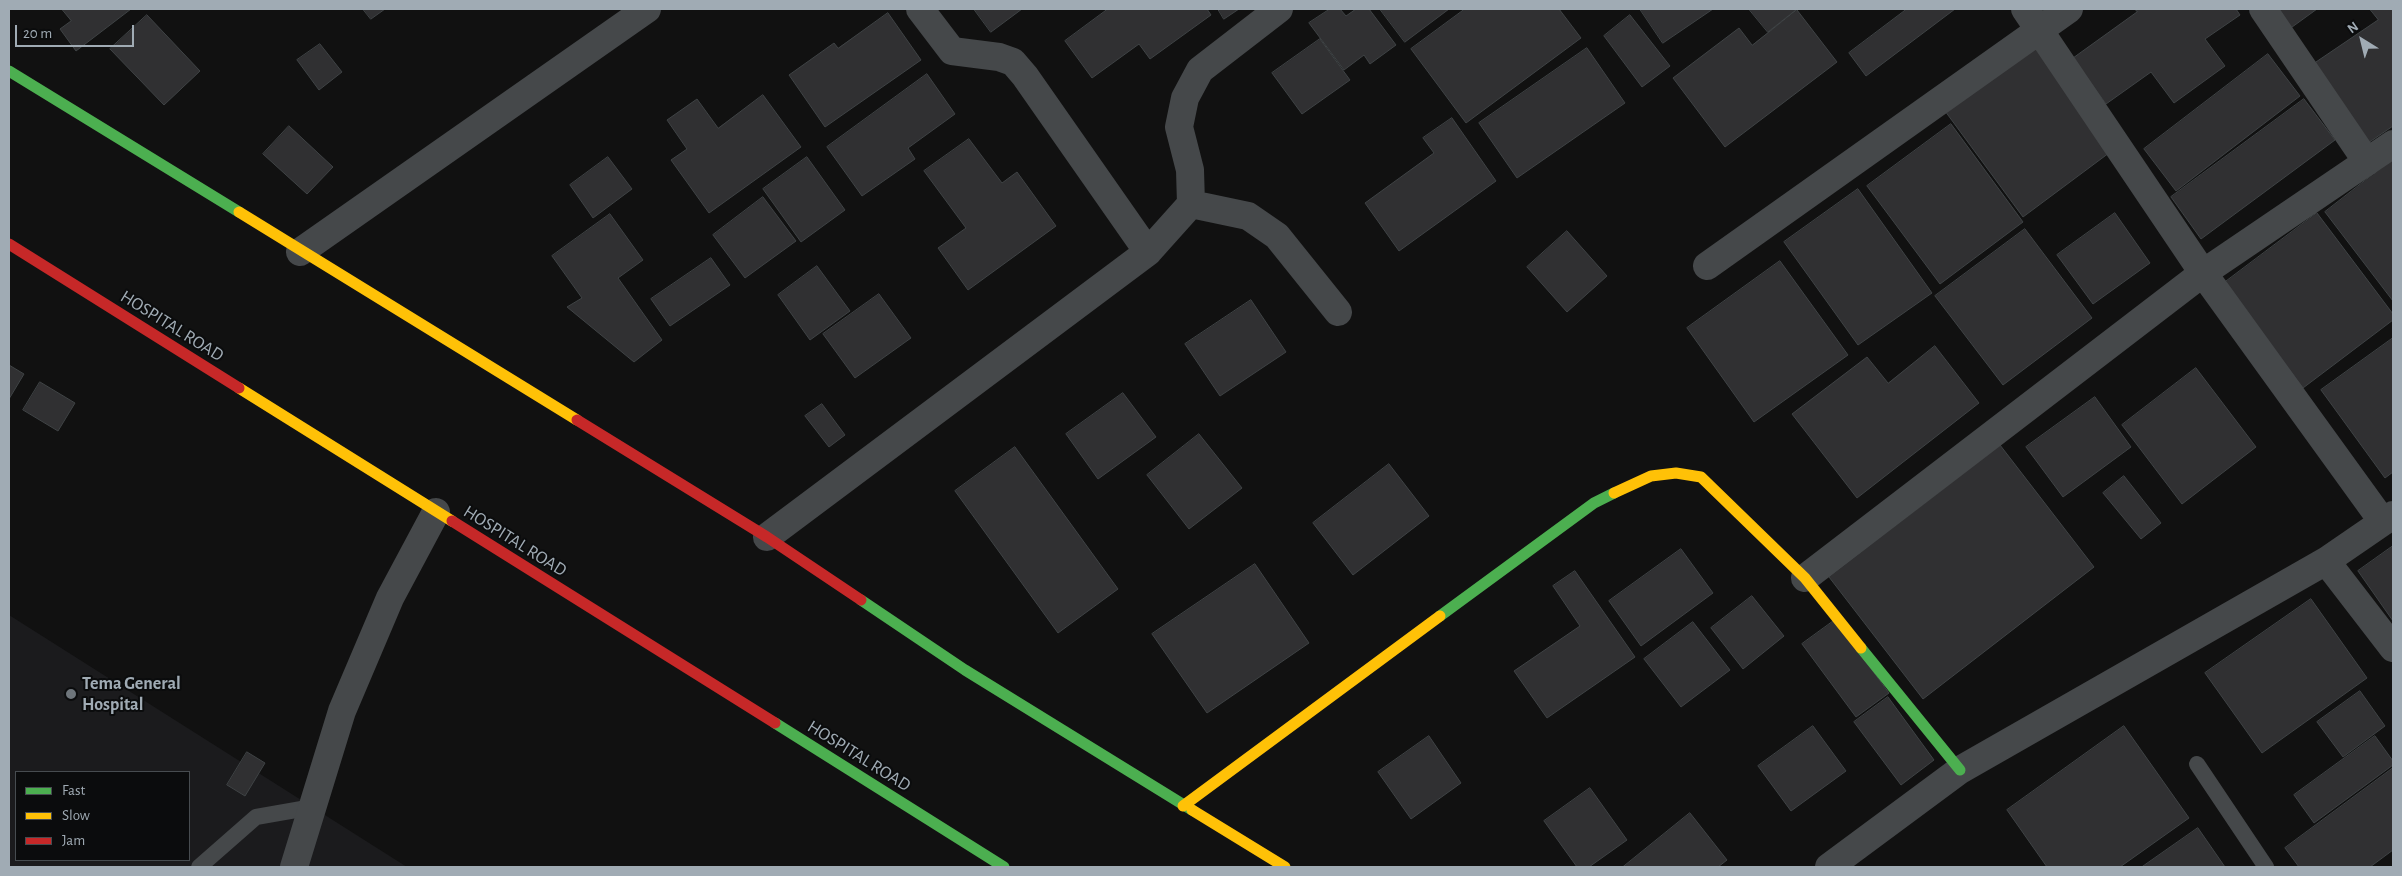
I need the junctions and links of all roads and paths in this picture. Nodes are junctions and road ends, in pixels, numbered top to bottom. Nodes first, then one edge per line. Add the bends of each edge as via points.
1 (647, 9) edge
2 (920, 9) edge
3 (1279, 9) edge
4 (2069, 9) edge
5 (2263, 9) edge
6 (2033, 19) edge
7 (9, 72) edge
8 (2393, 144) edge
9 (2367, 162) junction
10 (1191, 204) junction
11 (9, 244) edge
12 (300, 252) junction
13 (1148, 252) junction
14 (1707, 266) dead end
15 (2203, 273) junction
16 (1338, 312) dead end
17 (436, 512) junction
18 (2388, 518) edge
19 (766, 537) junction
20 (2326, 561) junction
21 (1805, 578) junction
22 (2393, 648) edge
23 (2198, 764) dead end
24 (1960, 770) junction
25 (313, 806) junction
26 (1183, 806) junction
27 (199, 867) edge
28 (294, 867) edge
29 (1004, 867) edge
30 (1285, 867) edge
31 (1829, 867) edge
32 (2266, 867) edge

1 - 12 street
2 - 13 street via 952,51 1013,62
3 - 10 street via 1200,70 1185,98 1179,127 1190,170
4 - 6 street
5 - 9 street
6 - 14 street
6 - 15 street
7 - 12 street
8 - 9 street
9 - 15 street
10 - 13 street
10 - 16 street via 1248,216 1277,236
11 - 17 street, HOSPITAL ROAD
12 - 19 street
13 - 19 street
15 - 18 street
15 - 21 street
17 - 25 street via 390,598 342,711
17 - 29 street, HOSPITAL ROAD
18 - 20 street
19 - 26 street via 965,670
20 - 22 street
20 - 24 street
21 - 24 street
21 - 26 street via 1702,477 1676,473 1651,476 1594,502
23 - 32 lane
24 - 31 street
25 - 27 lane via 256,817
25 - 28 street
26 - 30 street

